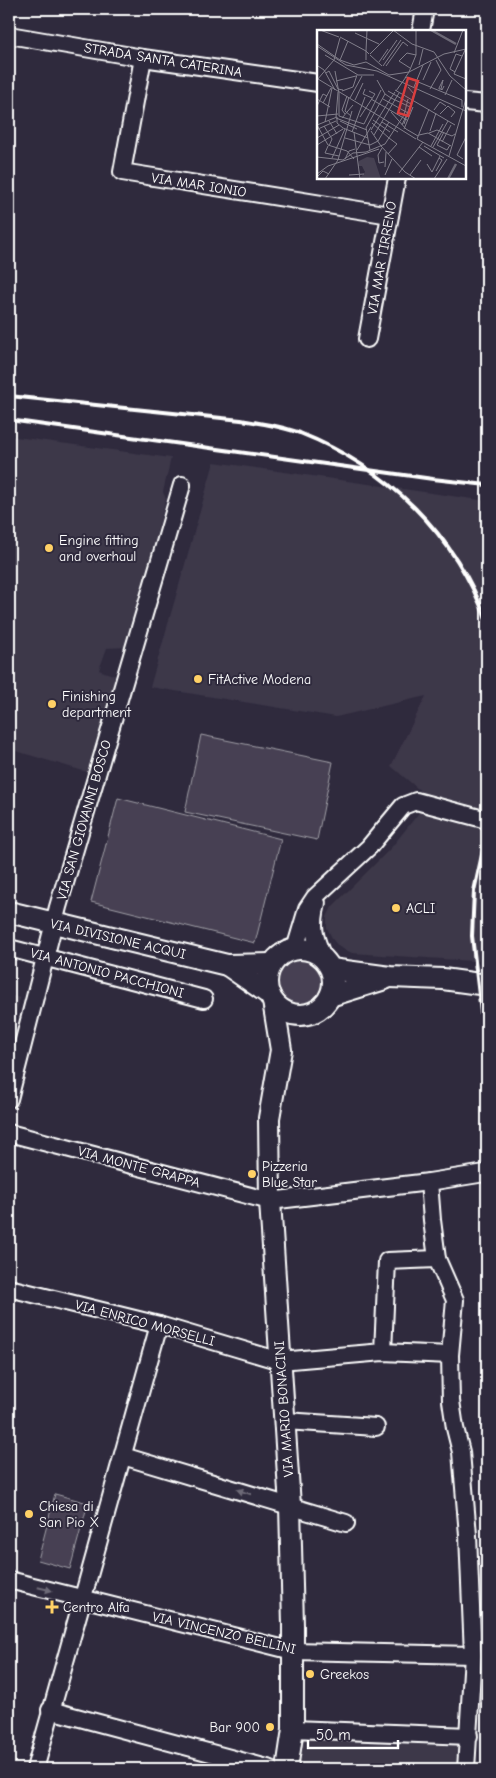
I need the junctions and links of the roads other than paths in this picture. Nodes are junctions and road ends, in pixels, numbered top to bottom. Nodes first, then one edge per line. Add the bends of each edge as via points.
1 (425, 9) edge
2 (421, 30) edge
3 (9, 35) edge
4 (143, 58) junction
5 (317, 83) edge
6 (466, 102) edge
7 (487, 104) edge
8 (397, 179) edge
9 (390, 215) junction
10 (367, 339) dead end
11 (182, 485) dead end
12 (487, 820) edge
13 (321, 892) junction
14 (9, 912) edge
15 (53, 924) junction
16 (9, 948) edge
17 (294, 949) junction
18 (45, 958) junction
19 (272, 964) junction
20 (327, 964) junction
21 (227, 965) junction
22 (390, 977) junction
23 (487, 984) edge
24 (330, 996) junction
25 (271, 998) junction
26 (204, 999) dead end
27 (303, 1015) junction
28 (281, 1050) junction
29 (9, 1099) edge
30 (9, 1133) edge
31 (485, 1173) dead end
32 (429, 1182) junction
33 (270, 1202) junction
34 (437, 1259) junction
35 (9, 1288) edge
36 (159, 1325) junction
37 (383, 1352) junction
38 (450, 1355) junction
39 (280, 1361) junction
40 (285, 1421) junction
41 (376, 1427) dead end
42 (123, 1456) junction
43 (290, 1506) junction
44 (346, 1523) dead end
45 (9, 1580) edge
46 (82, 1598) junction
47 (293, 1651) junction
48 (473, 1655) junction
49 (50, 1710) junction
50 (293, 1728) junction
51 (469, 1736) junction
52 (35, 1769) edge
53 (271, 1769) edge
54 (287, 1769) edge
55 (466, 1769) edge

1 - 2 street
3 - 4 street, STRADA SANTA CATERINA
4 - 5 street, STRADA SANTA CATERINA
4 - 9 street, VIA MAR IONIO via 122,172
6 - 7 street
8 - 9 street, VIA MAR TIRRENO
9 - 10 street, VIA MAR TIRRENO
11 - 15 street, VIA SAN GIOVANNI BOSCO
12 - 13 street via 410,802
13 - 17 street via 307,909
13 - 20 street via 314,918 314,934
14 - 15 main road, VIA DIVISIONE ACQUI
15 - 18 street, VIA SAN GIOVANNI BOSCO
15 - 21 main road, VIA DIVISIONE ACQUI
16 - 18 street, VIA ANTONIO PACCHIONI
17 - 19 main road via 285,952
17 - 20 main road via 317,953
18 - 26 street, VIA ANTONIO PACCHIONI
18 - 29 street, VIA SAN GIOVANNI BOSCO
19 - 21 main road, VIA DIVISIONE ACQUI
19 - 25 main road via 267,980
20 - 22 main road
20 - 24 main road via 333,984
21 - 25 main road, VIA DIVISIONE ACQUI
22 - 23 main road
22 - 24 main road
24 - 27 main road via 321,1007
25 - 27 main road via 282,1010
25 - 28 main road, VIA MARIO BONACINI
27 - 28 main road, VIA MARIO BONACINI
28 - 33 main road, VIA MARIO BONACINI via 269,1118
30 - 33 street, VIA MONTE GRAPPA
31 - 32 street
32 - 33 street
32 - 34 street
33 - 39 main road, VIA MARIO BONACINI
34 - 37 street via 387,1261
34 - 38 street via 455,1300
35 - 36 street, VIA ENRICO MORSELLI
36 - 39 street, VIA ENRICO MORSELLI
36 - 42 street
37 - 38 street
37 - 39 street
38 - 48 street via 451,1401 461,1452 468,1535
39 - 40 main road, VIA MARIO BONACINI
40 - 41 street
40 - 43 main road, VIA MARIO BONACINI
43 -> 42 street
42 - 46 street
43 - 44 street
43 - 47 main road, VIA MARIO BONACINI
45 -> 46 street, VIA VINCENZO BELLINI
46 - 47 street, VIA VINCENZO BELLINI
46 - 49 street
47 - 48 street, VIA VINCENZO BELLINI
47 - 50 main road, VIA MARIO BONACINI
48 - 51 street
49 - 52 street
49 - 53 street
50 - 51 street
50 - 54 main road, VIA MARIO BONACINI
51 - 55 street

